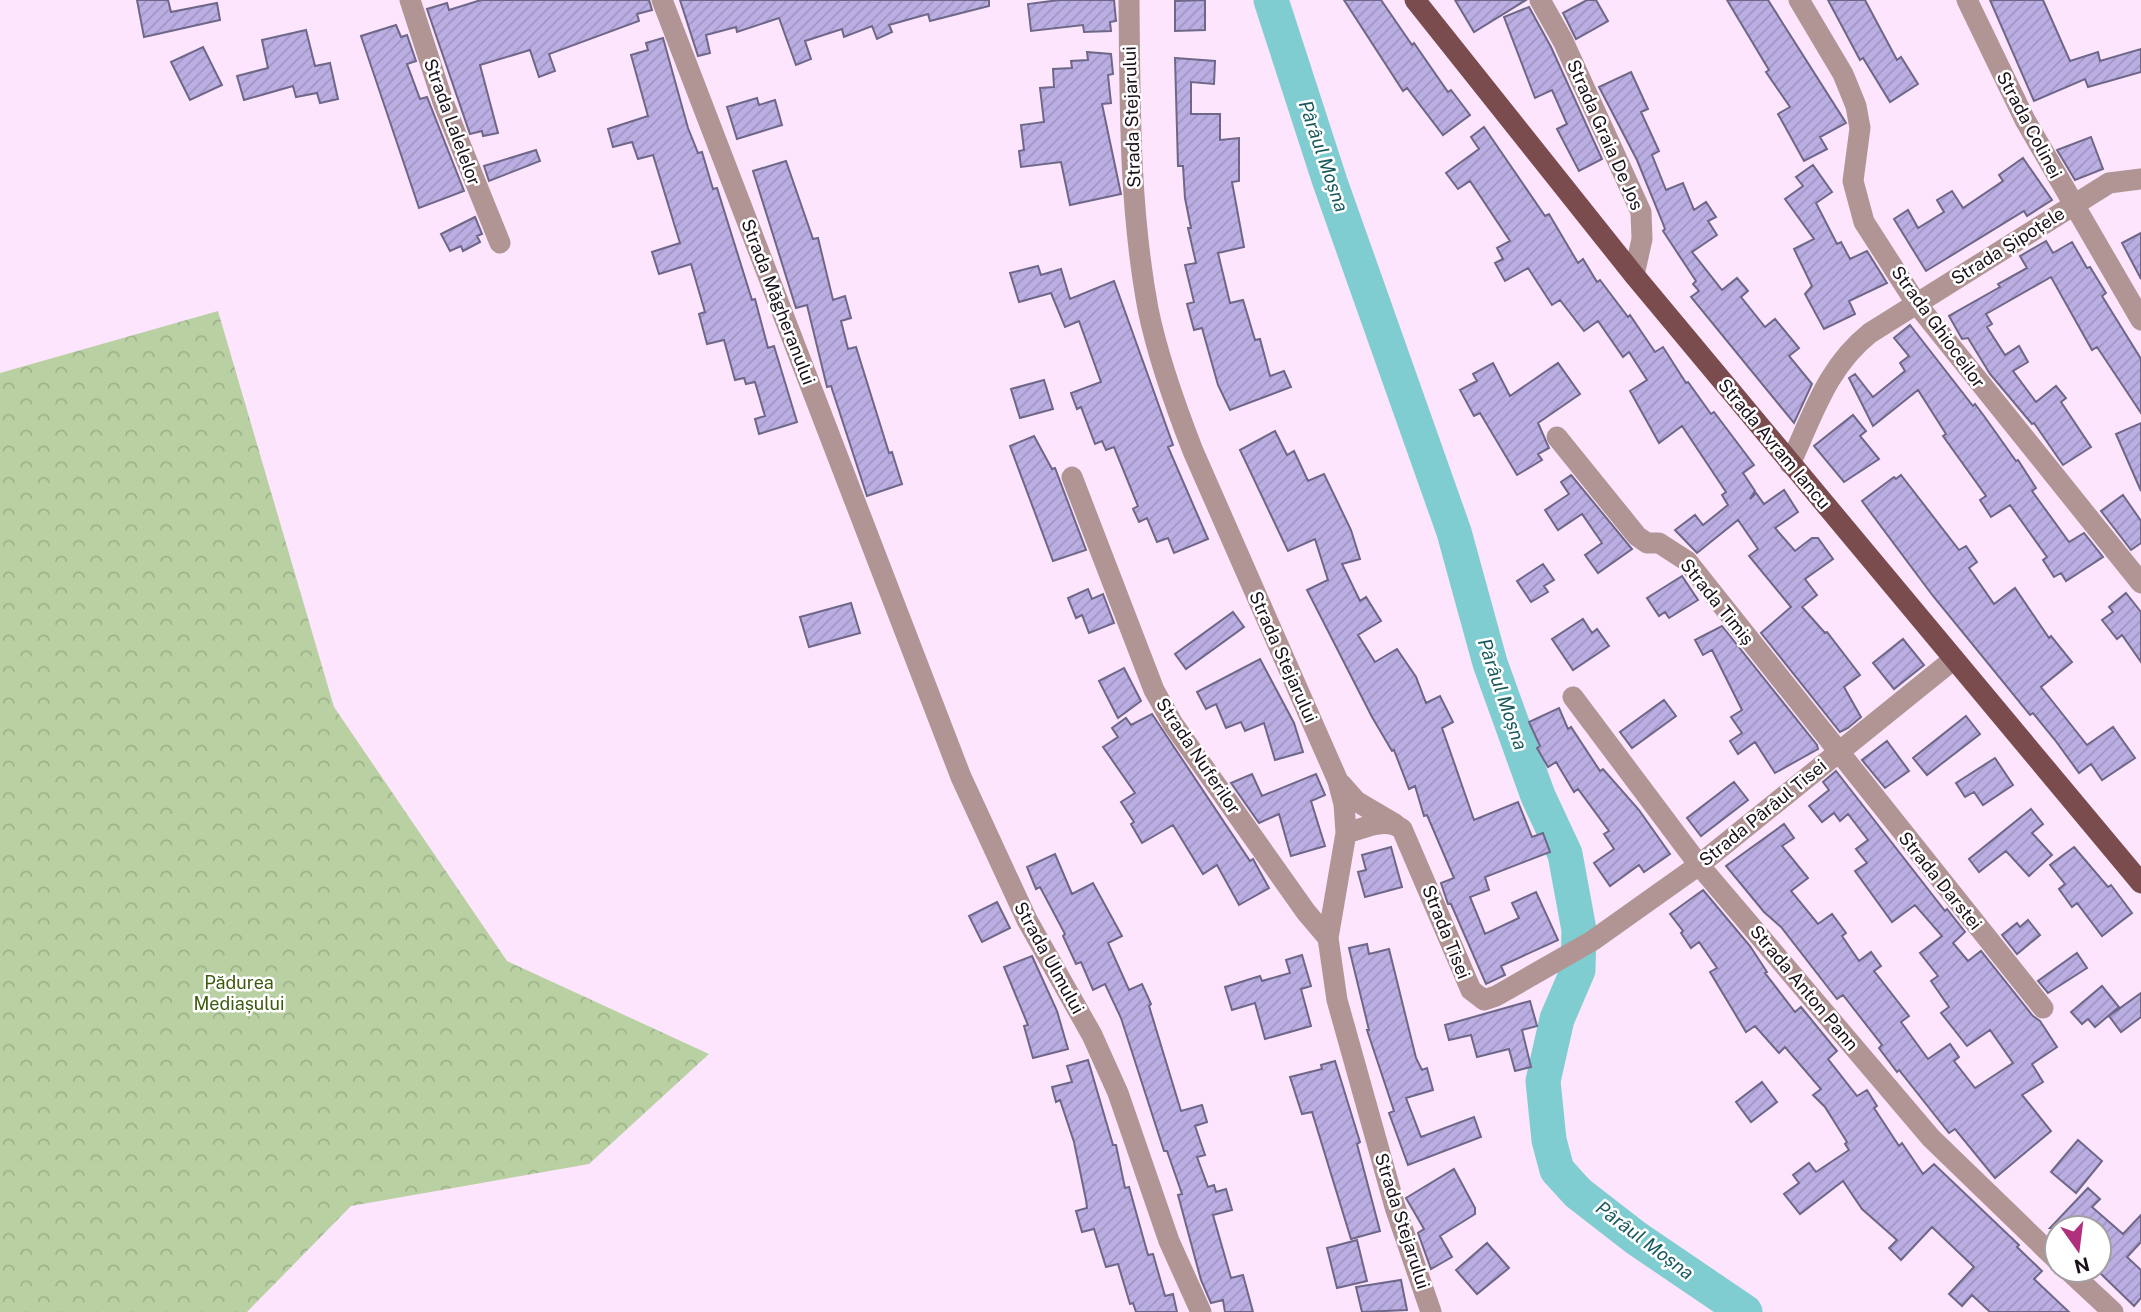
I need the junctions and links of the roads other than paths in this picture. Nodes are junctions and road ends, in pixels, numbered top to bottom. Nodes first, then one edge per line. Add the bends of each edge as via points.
1 (410, 0) edge
2 (662, 0) edge
3 (1129, 0) edge
4 (1415, 0) edge
5 (1540, 0) edge
6 (1799, 0) edge
7 (1967, 0) edge
8 (2141, 179) edge
9 (2073, 205) junction
10 (500, 243) dead end
11 (1634, 275) junction
12 (1916, 303) junction
13 (2141, 320) edge
14 (1557, 437) dead end
15 (1790, 464) junction
16 (1072, 477) dead end
17 (2141, 583) edge
18 (894, 604) joint
19 (1954, 659) junction
20 (1573, 697) dead end
21 (1837, 753) junction
22 (1338, 781) junction
23 (1395, 824) junction
24 (1346, 833) junction
25 (1699, 864) junction
26 (2141, 883) edge
27 (1328, 938) junction
28 (1564, 958) joint
29 (2043, 1008) dead end
30 (2043, 1246) edge
31 (2083, 1284) edge
32 (1201, 1312) edge
33 (1431, 1312) edge
34 (2113, 1312) edge

1 - 10 street, Strada Lalelelor via 443,102
2 - 18 street, Strada Măgheranului
3 - 22 street, Strada Stejarului via 1135,216 1148,309 1163,370 1193,451
4 - 11 main road, Strada Avram Iancu
5 - 11 street, Strada Graia De Jos via 1642,212
6 - 12 street, Strada Ghioceilor via 1843,74 1856,106 1860,128 1853,181 1864,222
7 - 9 street, Strada Colinei via 2025,120
8 - 9 street, Strada Șipoțele via 2109,183
9 - 12 street, Strada Șipoțele
9 - 13 street, Strada Colinei
11 - 15 main road, Strada Avram Iancu
12 - 15 street, Strada Șipoțele via 1846,352
12 - 17 street, Strada Ghioceilor
14 - 21 street, Strada Timiș via 1637,536 1687,561
15 - 19 main road, Strada Avram Iancu
16 - 27 street, Strada Nuferilor via 1154,690 1173,724
18 - 32 street, Strada Ulmului via 997,859 1092,1035 1118,1093 1169,1241
19 - 21 street, Strada Pârâul Tisei
19 - 26 main road, Strada Avram Iancu
20 - 25 street, Strada Anton Pann
21 - 25 street, Strada Pârâul Tisei
21 - 29 street, Strada Darstei
22 - 23 street via 1356,800
22 - 24 street, Strada Stejarului
23 - 24 street
23 - 28 street, Strada Tisei via 1408,839 1477,997 1496,996
24 - 27 street, Strada Stejarului
25 - 28 street, Strada Pârâul Tisei
25 - 30 street, Strada Anton Pann via 1931,1138
27 - 33 street, Strada Stejarului via 1337,1000 1395,1207
31 - 34 street

